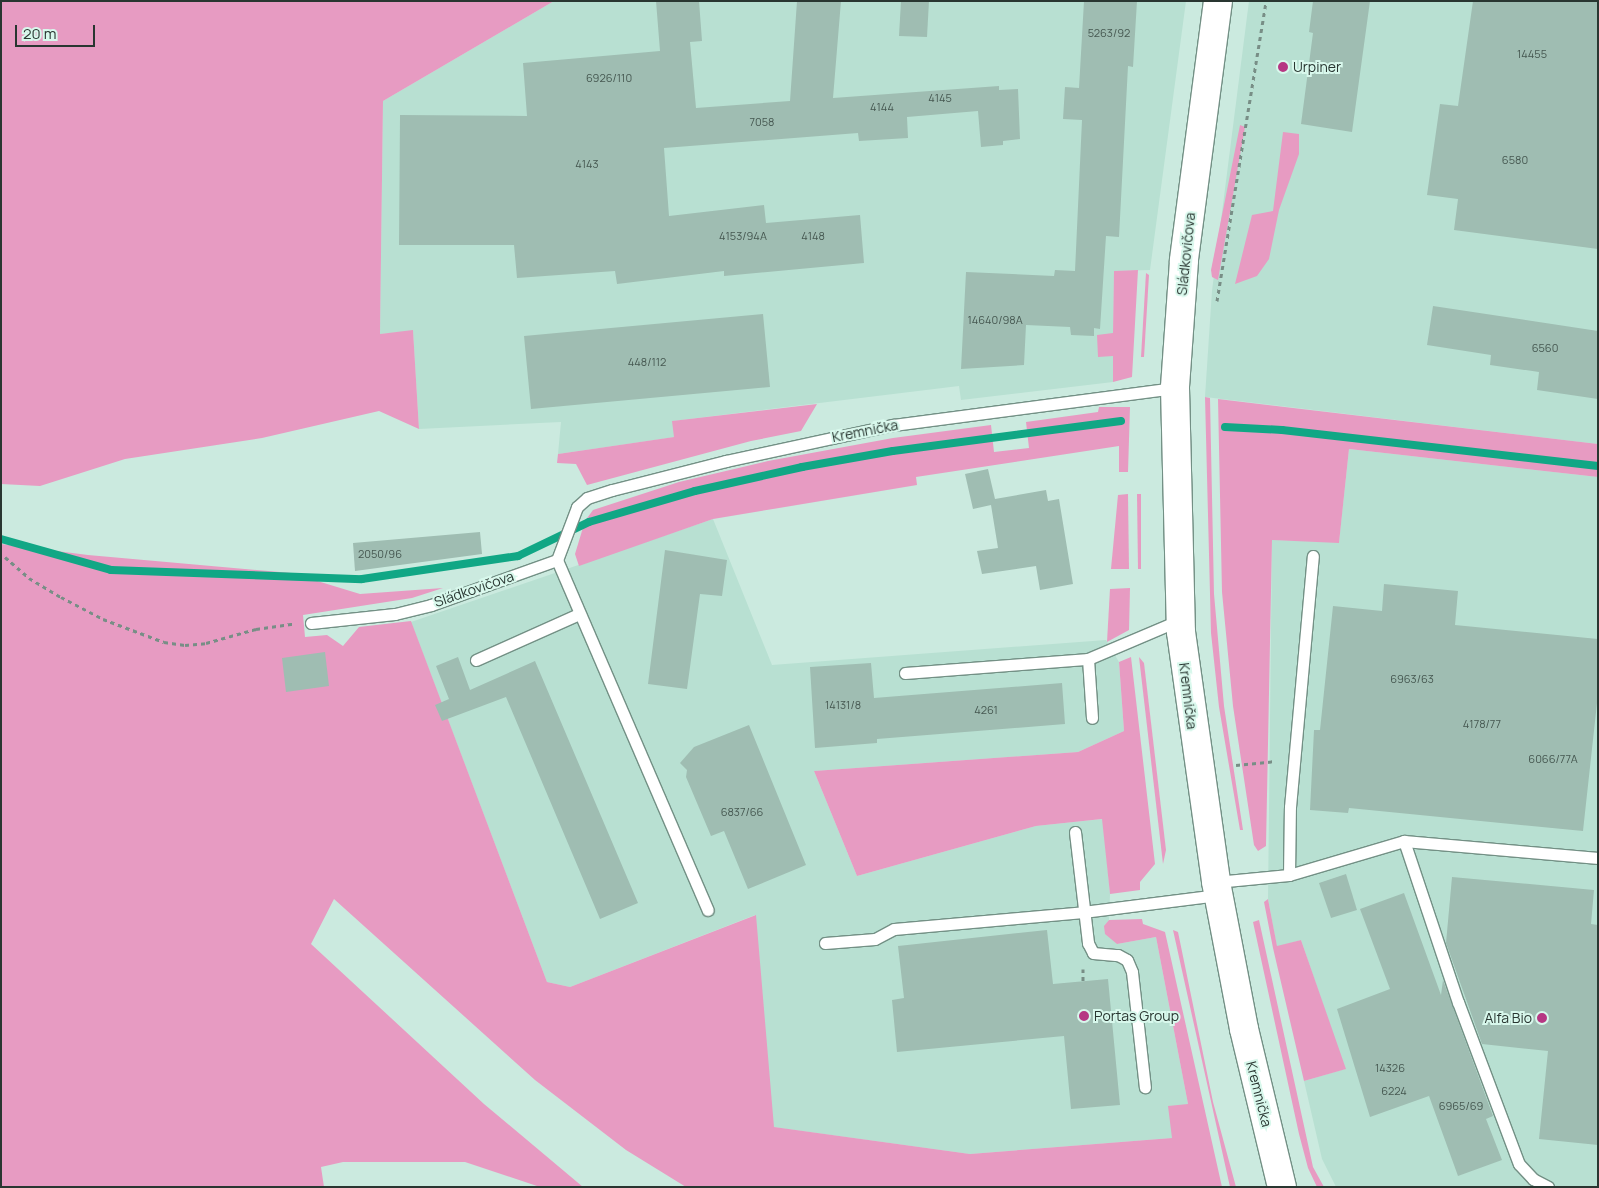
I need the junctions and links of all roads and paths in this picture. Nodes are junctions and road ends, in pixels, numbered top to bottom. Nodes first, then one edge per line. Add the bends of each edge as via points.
1 (1218, 1) edge
2 (1266, 1) edge
3 (1217, 301) dead end
4 (1175, 388) junction
5 (1176, 508) joint
6 (1313, 556) dead end
7 (5, 557) dead end
8 (557, 560) junction
9 (579, 614) junction
10 (1180, 620) junction
11 (312, 623) joint
12 (1088, 659) junction
13 (476, 660) dead end
14 (905, 673) dead end
15 (1092, 718) dead end
16 (1294, 758) junction
17 (1236, 765) dead end
18 (1075, 832) dead end
19 (1404, 841) junction
20 (1598, 858) edge
21 (1293, 874) junction
22 (1217, 888) junction
23 (708, 910) dead end
24 (1083, 912) junction
25 (825, 943) dead end
26 (1145, 1087) dead end
27 (1282, 1187) edge
28 (1548, 1187) edge

1 - 4 main road, Sládkovičova via 1184,260
2 - 3 path
4 - 5 main road, Sládkovičova
4 - 8 lane, Kremnička via 892,425 596,495 577,507
5 - 10 main road, Kremnička
6 - 16 lane
7 - 11 path via 29,578 61,597 103,619 164,642 206,643 256,628
8 - 9 lane
8 - 11 lane, Sládkovičova via 431,605 395,614
9 - 13 lane
9 - 23 lane
10 - 12 lane
10 - 22 main road, Kremnička via 1187,690
12 - 14 lane
12 - 15 lane
16 - 17 path
16 - 21 lane
18 - 24 lane
19 - 20 lane
19 - 21 lane
19 - 28 lane via 1458,1002 1519,1164 1533,1179
21 - 22 lane
22 - 24 lane
22 - 27 main road, Kremnička via 1244,1029
24 - 25 lane via 894,929 875,939
24 - 26 lane via 1093,953 1118,955 1128,960

